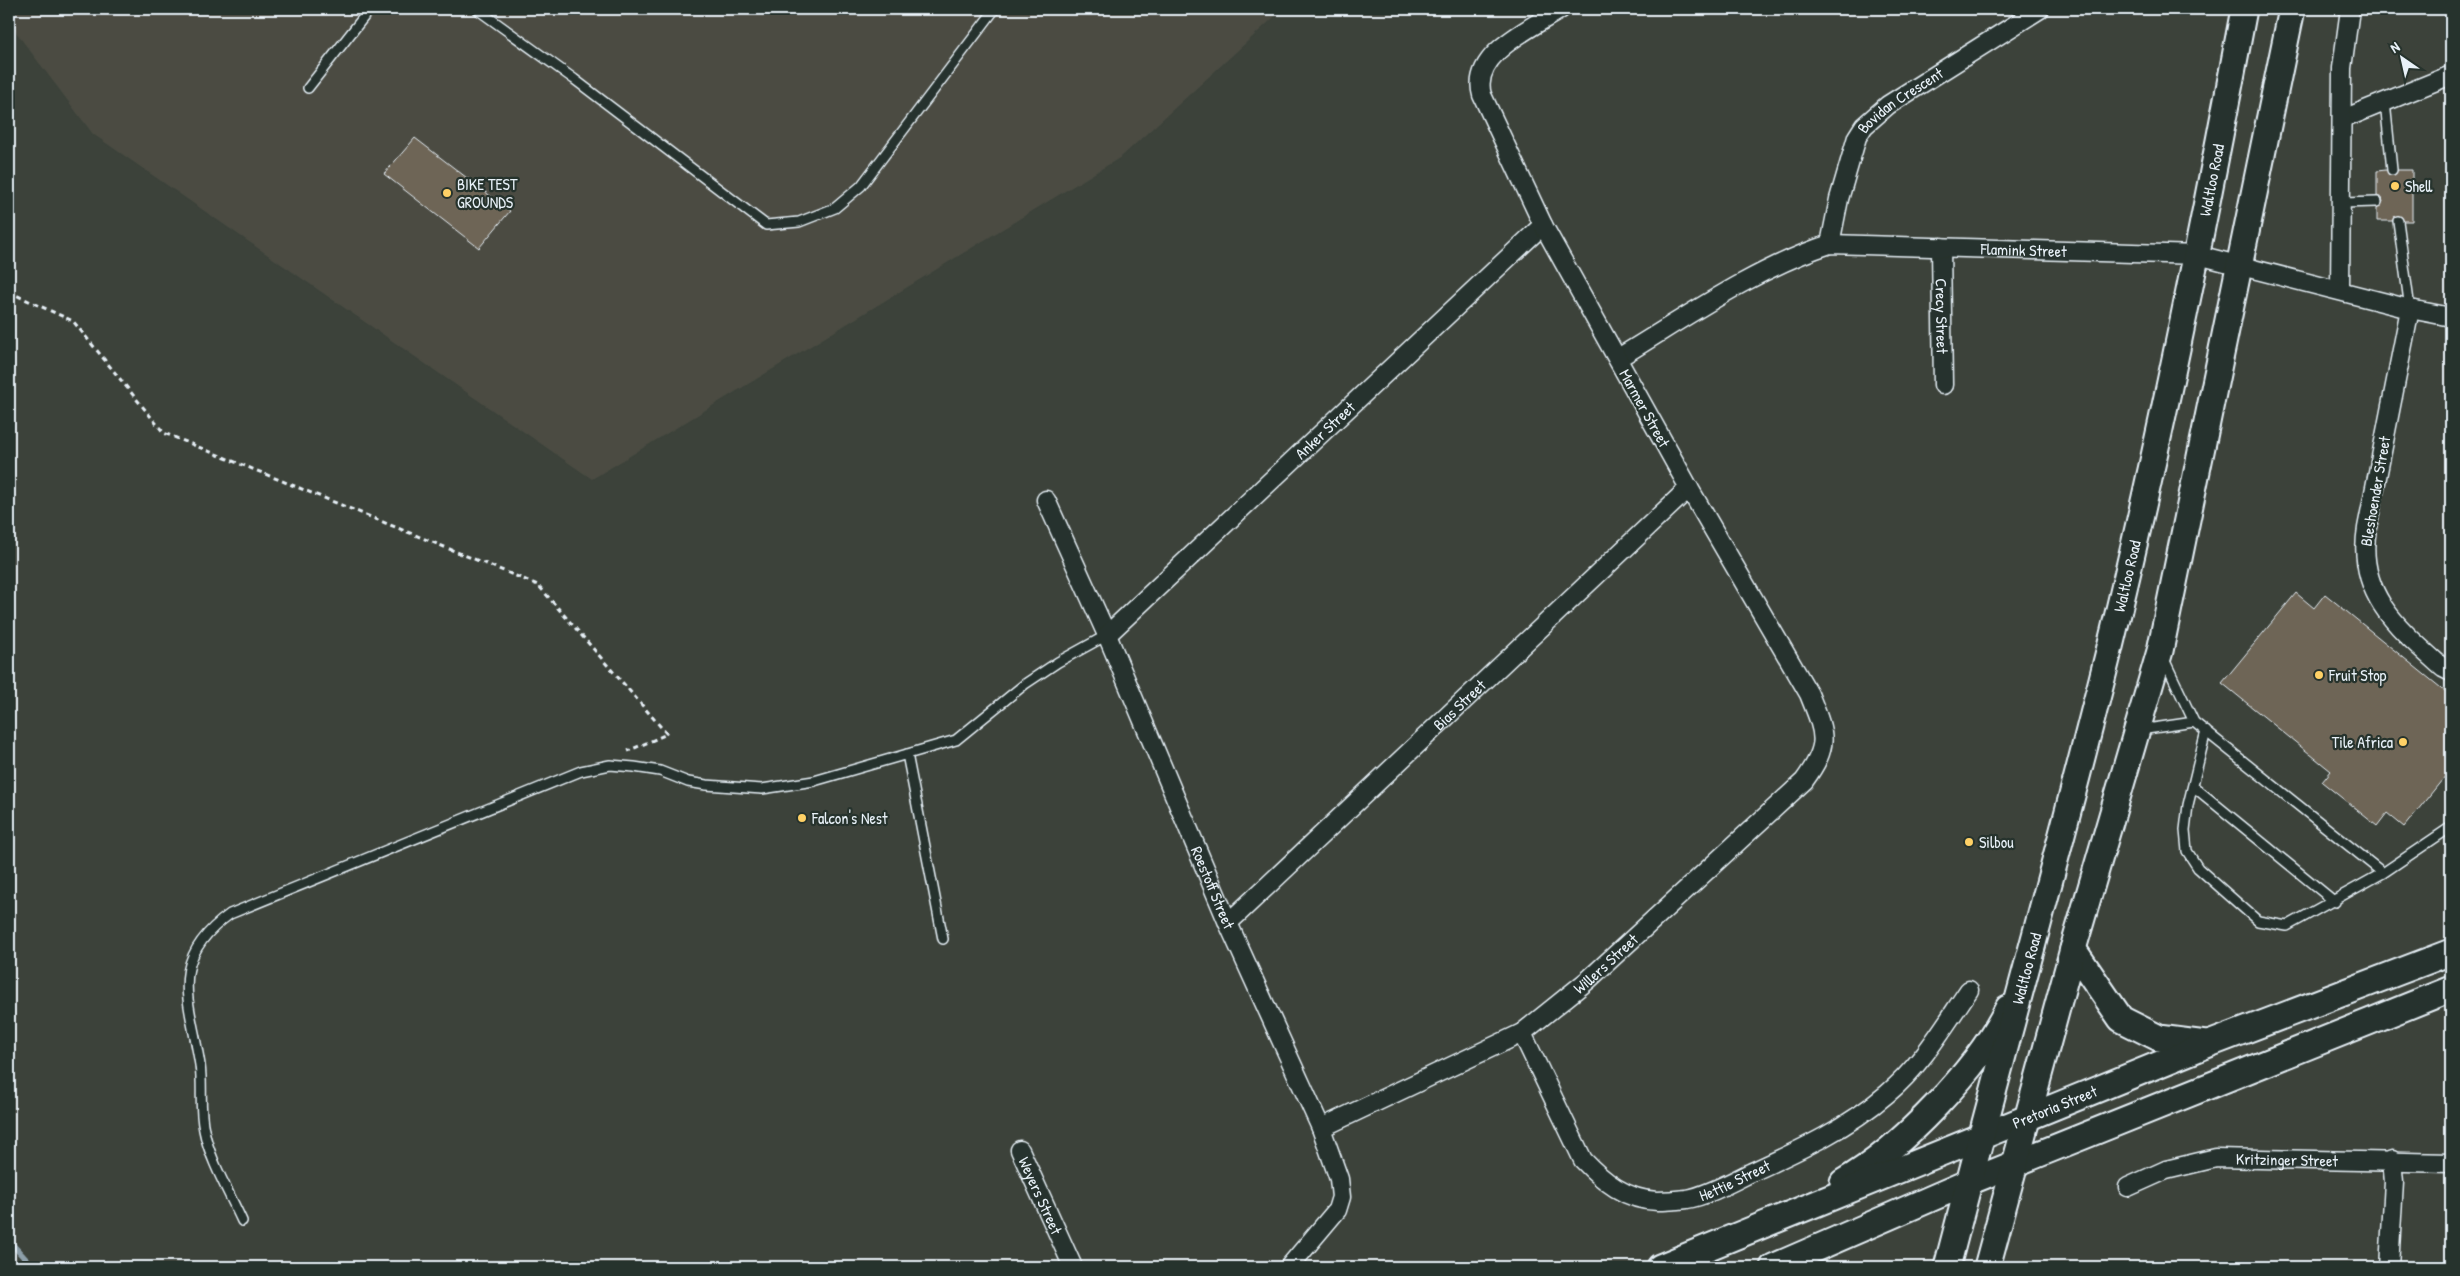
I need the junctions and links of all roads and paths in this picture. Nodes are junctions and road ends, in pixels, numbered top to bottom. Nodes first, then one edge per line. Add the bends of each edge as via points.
1 (370, 9) edge
2 (477, 9) edge
3 (995, 9) edge
4 (1561, 9) edge
5 (2040, 9) edge
6 (2244, 9) edge
7 (2292, 9) edge
8 (2350, 9) edge
9 (2451, 75) edge
10 (308, 88) dead end
11 (2385, 102) junction
12 (2343, 119) junction
13 (2392, 170) dead end
14 (2377, 202) dead end
15 (2342, 203) junction
16 (2398, 220) dead end
17 (1543, 225) junction
18 (1830, 244) junction
19 (1941, 247) junction
20 (2198, 255) junction
21 (2240, 264) junction
22 (2340, 290) junction
23 (9, 292) edge
24 (2410, 309) junction
25 (2451, 317) edge
26 (1618, 358) junction
27 (1943, 385) dead end
28 (1689, 488) junction
29 (1046, 500) dead end
30 (1107, 635) junction
31 (2160, 651) junction
32 (2451, 672) edge
33 (2194, 722) junction
34 (1821, 725) joint
35 (2137, 730) junction
36 (2206, 731) junction
37 (624, 752) dead end
38 (907, 754) junction
39 (2193, 786) junction
40 (2451, 827) edge
41 (2383, 873) junction
42 (2335, 902) junction
43 (1228, 923) junction
44 (943, 939) dead end
45 (2073, 949) junction
46 (2451, 952) edge
47 (2028, 966) junction
48 (2451, 989) edge
49 (1969, 990) dead end
50 (1522, 1033) junction
51 (2209, 1044) junction
52 (2026, 1118) junction
53 (1321, 1128) junction
54 (1982, 1137) junction
55 (1020, 1150) dead end
56 (2392, 1160) junction
57 (2451, 1163) edge
58 (2013, 1164) junction
59 (1969, 1182) junction
60 (2128, 1187) dead end
61 (1778, 1220) junction
62 (242, 1221) dead end
63 (1073, 1267) edge
64 (1289, 1267) edge
65 (1660, 1267) edge
66 (1773, 1267) edge
67 (1947, 1267) edge
68 (1987, 1267) edge
69 (2389, 1267) edge

1 - 10 lane
2 - 3 lane via 766,225 799,222 835,208 861,186
4 - 17 street, Marmer Street via 1491,56 1479,85
5 - 18 street, Bovidan Crescent via 1888,104 1864,126 1857,138 1841,190
6 - 20 main road, Waltloo Road
7 - 21 main road
8 - 12 street via 2342,68
9 - 11 street
11 - 12 street
11 - 13 lane
12 - 15 street
14 - 15 lane
15 - 22 street
16 - 24 lane
17 - 26 street, Marmer Street
17 - 30 street, Anker Street
18 - 19 street, Flamink Street
18 - 26 street, Flamink Street via 1794,256 1754,276
19 - 20 street, Flamink Street
19 - 27 street, Crecy Street
20 - 21 street, Flamink Street
20 - 47 main road, Waltloo Road via 2109,649
21 - 22 street, Flamink Street
21 - 31 main road
22 - 24 street, Flamink Street
23 - 37 path via 73,321 164,432 538,585 667,734
24 - 25 street, Flamink Street
24 - 32 street, Bleshoender Street via 2367,528 2364,562 2373,588 2393,621
26 - 28 street, Marmer Street
28 - 34 street, Marmer Street via 1809,694
28 - 43 street, Bias Street
29 - 30 street, Roestoff Street
30 - 38 lane via 1025,684 956,740
30 - 43 street, Roestoff Street
31 - 33 lane
31 - 35 main road
33 - 35 lane
33 - 36 lane
34 - 50 street, Willers Street via 1824,745 1817,763 1804,781 1588,980
35 - 45 main road
36 - 39 lane
36 - 41 lane
38 - 44 lane
38 - 62 lane via 814,781 762,790 688,782 660,771 634,767 610,765 582,771 230,914 212,927 197,947 188,970 185,991 200,1065 204,1130
39 - 42 lane
39 - 42 lane via 2185,830 2187,851 2198,868 2258,921 2287,926
40 - 41 lane
41 - 42 lane
43 - 53 street, Roestoff Street
45 - 51 main road via 2121,1019 2159,1038
45 - 52 main road
46 - 51 main road, Pretoria Street
47 - 54 main road, Waltloo Road
47 - 61 main road via 2003,1018 1981,1052 1920,1122 1853,1176
48 - 58 main road
49 - 50 street, Hettie Street via 1926,1052 1888,1093 1828,1137 1688,1199 1656,1201 1630,1195 1613,1187 1583,1160
50 - 53 street, Willers Street
51 - 52 main road, Pretoria Street
52 - 54 main road, Pretoria Street
52 - 58 main road
53 - 64 street, Roestoff Street via 1339,1179 1341,1197 1337,1210
54 - 59 main road, Waltloo Road
54 - 61 main road, Pretoria Street
55 - 63 street, Weyers Street
56 - 57 street, Kritzinger Street
56 - 60 street, Kritzinger Street via 2216,1158 2166,1170
56 - 69 street via 2394,1182
58 - 59 main road
58 - 68 main road
59 - 66 main road
59 - 67 main road, Waltloo Road
61 - 65 main road, Pretoria Street

